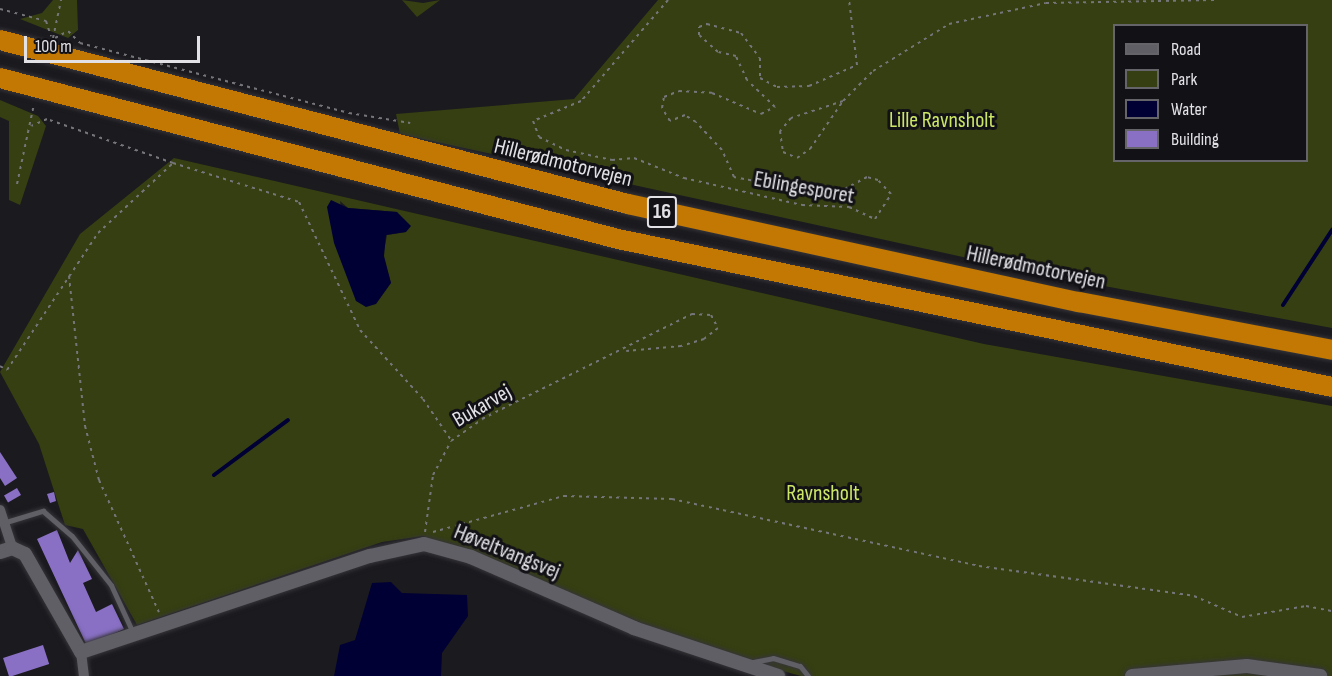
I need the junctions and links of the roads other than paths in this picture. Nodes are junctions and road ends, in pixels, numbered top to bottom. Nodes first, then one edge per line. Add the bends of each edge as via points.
1 (0, 40) edge
2 (0, 78) edge
3 (1332, 350) edge
4 (1332, 387) edge
5 (0, 510) edge
6 (6, 522) junction
7 (6, 550) edge
8 (135, 636) junction
9 (81, 652) junction
10 (743, 666) junction
11 (84, 676) edge
12 (778, 676) edge
13 (808, 676) edge
14 (1132, 676) edge
15 (1320, 676) edge

1 - 3 highway, Hillerødmotorvejen / 16 via 628,204 1079,302
2 - 4 highway, 16 via 618,239
5 - 6 street
6 - 7 street
6 - 8 lane via 43,511 72,536 111,585
7 - 9 street via 25,554
8 - 9 street, Høveltvangsvej
8 - 10 street, Høveltvangsvej via 424,538 634,628
9 - 11 street
10 - 12 street, Høveltvangsvej
10 - 13 lane via 773,658 800,666
14 - 15 street via 1247,666

